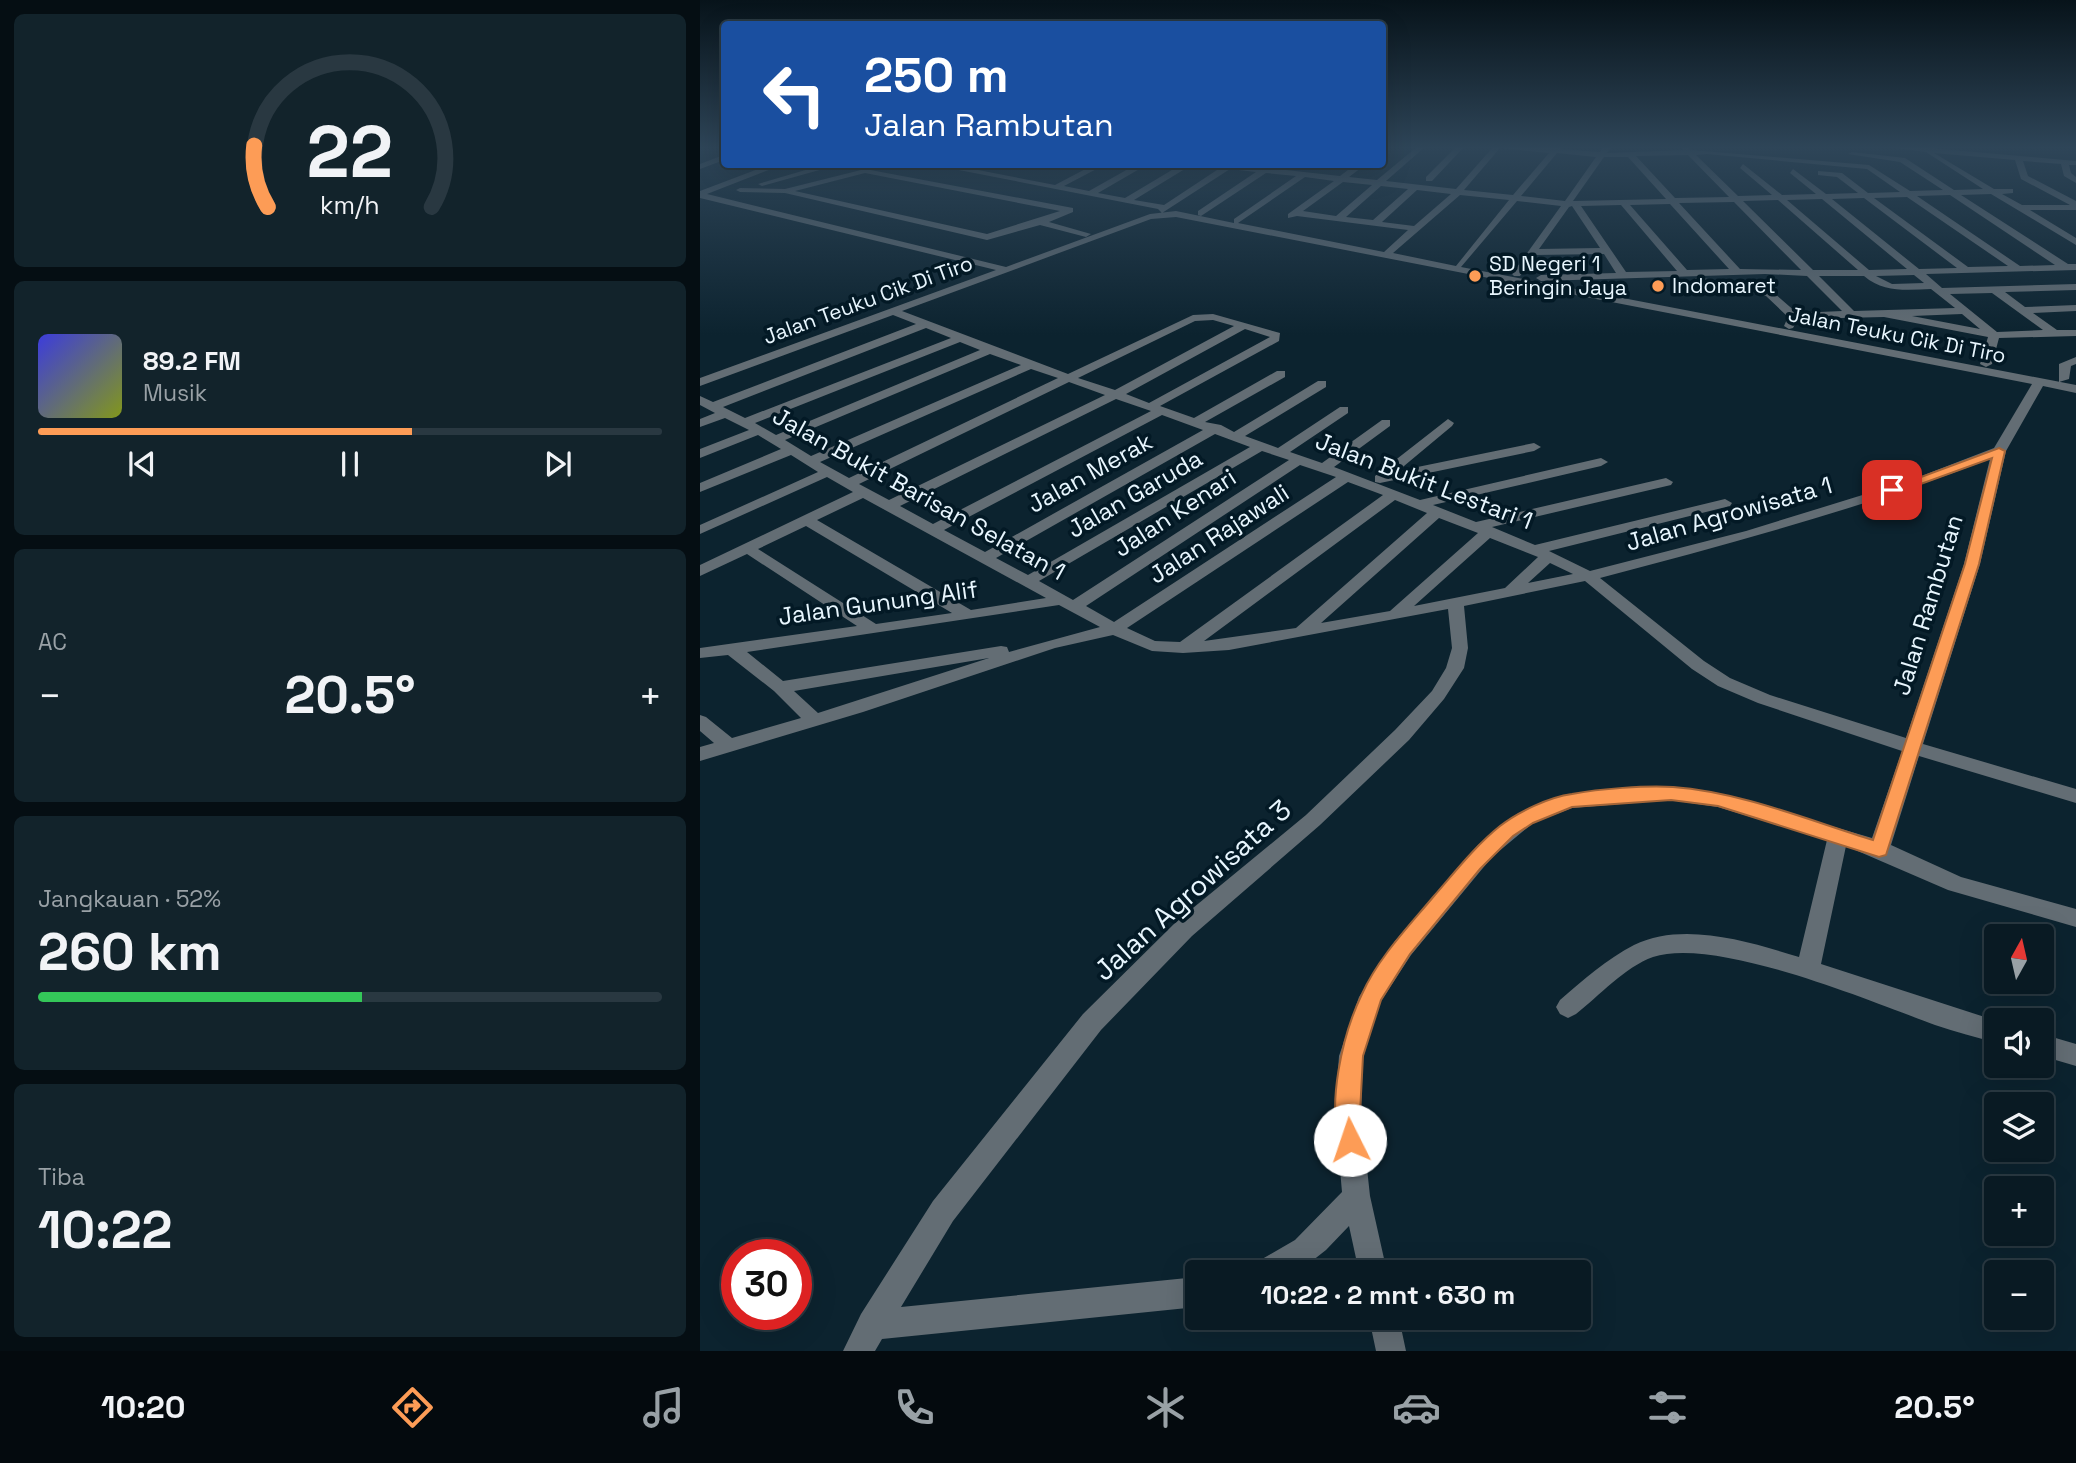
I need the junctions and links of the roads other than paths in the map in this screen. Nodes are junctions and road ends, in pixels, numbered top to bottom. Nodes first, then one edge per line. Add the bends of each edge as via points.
1 (761, 209) edge
2 (862, 209) edge
3 (1065, 209) edge
4 (1163, 209) joint
5 (1207, 209) edge
6 (1253, 209) edge
7 (1300, 209) edge
8 (1349, 209) edge
9 (1391, 209) edge
10 (1439, 209) edge
11 (1507, 209) edge
12 (1570, 209) edge
13 (1576, 209) edge
14 (1629, 209) edge
15 (1678, 209) edge
16 (1734, 209) edge
17 (1747, 209) edge
18 (1794, 209) edge
19 (1840, 209) edge
20 (1884, 209) edge
21 (1930, 209) edge
22 (1978, 209) edge
23 (2023, 209) edge
24 (2039, 209) edge
25 (1070, 210) joint
26 (1201, 213) junction
27 (1295, 213) junction
28 (1338, 219) junction
29 (1237, 220) junction
30 (1043, 221) junction
31 (1374, 224) junction
32 (1418, 229) junction
33 (1274, 230) junction
34 (2076, 232) edge
35 (1089, 233) junction
36 (2076, 242) edge
37 (1608, 251) junction
38 (1390, 253) junction
39 (1460, 264) junction
40 (2070, 267) edge
41 (1003, 268) junction
42 (2017, 268) junction
43 (1550, 269) junction
44 (1966, 270) junction
45 (1765, 271) junction
46 (1795, 271) junction
47 (1916, 271) junction
48 (1737, 272) junction
49 (1808, 272) junction
50 (1684, 273) junction
51 (1866, 273) junction
52 (1517, 274) junction
53 (1664, 274) junction
54 (1623, 275) junction
55 (1818, 282) junction
56 (1937, 288) junction
57 (2075, 288) edge
58 (1995, 290) junction
59 (2076, 308) edge
60 (2022, 310) junction
61 (892, 311) junction
62 (1964, 311) junction
63 (1850, 313) junction
64 (1877, 313) junction
65 (1734, 318) junction
66 (1791, 322) junction
67 (927, 324) junction
68 (1243, 326) junction
69 (2076, 333) edge
70 (2055, 334) junction
71 (1994, 335) junction
72 (961, 338) junction
73 (990, 350) junction
74 (2076, 360) edge
75 (1987, 363) junction
76 (1031, 365) junction
77 (700, 374) edge
78 (1281, 374) dead end
79 (1073, 378) junction
80 (2070, 380) edge
81 (700, 382) edge
82 (2039, 382) junction
83 (1322, 384) dead end
84 (2076, 389) edge
85 (1116, 394) junction
86 (700, 400) edge
87 (1158, 408) junction
88 (719, 410) junction
89 (1343, 410) dead end
90 (1196, 422) junction
91 (700, 423) edge
92 (744, 423) junction
93 (1386, 423) dead end
94 (1448, 423) dead end
95 (1216, 428) junction
96 (759, 430) junction
97 (1237, 436) junction
98 (775, 440) junction
99 (1263, 446) junction
100 (1534, 447) dead end
101 (791, 450) junction
102 (1999, 451) junction
103 (1281, 452) junction
104 (700, 454) edge
105 (1300, 459) junction
106 (808, 462) junction
107 (1601, 462) dead end
108 (1324, 468) junction
109 (828, 472) junction
110 (1347, 476) junction
111 (1374, 481) junction
112 (1666, 482) dead end
113 (848, 484) junction
114 (700, 488) edge
115 (864, 492) junction
116 (1394, 494) junction
117 (1725, 503) dead end
118 (1419, 504) junction
119 (889, 506) junction
120 (1438, 511) junction
121 (807, 520) junction
122 (1484, 529) junction
123 (700, 530) edge
124 (933, 530) junction
125 (747, 548) junction
126 (1541, 553) junction
127 (986, 558) junction
128 (700, 571) edge
129 (1588, 576) junction
130 (1029, 581) junction
131 (1510, 592) junction
132 (1069, 603) junction
133 (1457, 603) junction
134 (968, 615) junction
135 (1395, 615) junction
136 (1115, 629) junction
137 (874, 630) junction
138 (1300, 633) junction
139 (1051, 644) junction
140 (1183, 648) junction
141 (732, 649) junction
142 (700, 653) edge
143 (780, 687) junction
144 (700, 721) edge
145 (815, 721) junction
146 (730, 746) junction
147 (1911, 747) junction
148 (700, 754) edge
149 (2076, 796) edge
150 (1838, 835) junction
151 (1879, 849) junction
152 (2076, 918) edge
153 (1808, 969) junction
154 (1568, 1007) dead end
155 (1984, 1028) edge
156 (2054, 1049) edge
157 (2076, 1055) edge
158 (1356, 1196) junction
159 (1289, 1260) edge
160 (1370, 1260) edge
161 (1185, 1294) edge
162 (1387, 1330) edge
163 (865, 1338) edge
164 (1391, 1351) edge

1 - 41 street
2 - 30 street via 982,237
3 - 25 street
4 - 26 street, Jalan Teuku Cik Di Tiro
4 - 35 street, Jalan Teuku Cik Di Tiro
5 - 26 street
6 - 29 street
7 - 27 street
8 - 28 street
9 - 31 street
10 - 32 street
11 - 39 street
12 - 43 street
13 - 37 street
14 - 50 street
15 - 48 street
16 - 46 street
17 - 49 street
18 - 51 street
19 - 47 street
20 - 44 street
21 - 42 street
22 - 40 street
23 - 36 street
24 - 34 street
25 - 30 street
26 - 29 street, Jalan Teuku Cik Di Tiro
27 - 28 street
27 - 33 street
28 - 31 street
29 - 33 street, Jalan Teuku Cik Di Tiro
30 - 35 street
31 - 32 street
32 - 38 street
33 - 38 street, Jalan Teuku Cik Di Tiro
33 - 41 street, Jalan Teuku Cik Di Tiro via 1189,215 1162,215
35 - 41 street, Jalan Teuku Cik Di Tiro
37 - 43 street
37 - 54 street
38 - 39 street, Jalan Teuku Cik Di Tiro
38 - 43 street, Jalan Teuku Cik Di Tiro
39 - 52 street, Jalan Teuku Cik Di Tiro
40 - 42 street
41 - 61 street, Jalan Teuku Cik Di Tiro
41 - 77 street, Jalan Teuku Cik Di Tiro
42 - 44 street
43 - 52 street
43 - 52 street, Jalan Teuku Cik Di Tiro via 1534,278
43 - 54 street
43 - 65 street, Jalan Teuku Cik Di Tiro
44 - 47 street
45 - 46 street
45 - 48 street
45 - 55 street
46 - 49 street
47 - 51 street
47 - 56 street
48 - 50 street
49 - 51 street
49 - 55 street
50 - 53 street
51 - 56 street via 1878,284 1892,288
53 - 54 street
53 - 66 street via 1769,294
55 - 63 street
56 - 58 street
56 - 62 street
57 - 58 street
58 - 60 street
59 - 60 street
60 - 70 street
61 - 67 street, Jalan Bukit Lestari 1
61 - 81 street, Jalan Teuku Cik Di Tiro
62 - 64 street
62 - 71 street
63 - 64 street
63 - 66 street
64 - 71 street
65 - 66 street
65 - 82 street, Jalan Teuku Cik Di Tiro
66 - 75 street, Jalan Teuku Cik Di Tiro
67 - 72 street, Jalan Bukit Lestari 1
67 - 88 street
68 - 79 street via 1213,317 1193,318
68 - 85 street
68 - 87 street via 1276,335 1275,339
69 - 70 street
70 - 71 street
71 - 75 street
72 - 73 street, Jalan Bukit Lestari 1
72 - 92 street
73 - 76 street, Jalan Bukit Lestari 1
73 - 98 street
74 - 80 street via 2065,364
75 - 80 street, Jalan Teuku Cik Di Tiro
76 - 79 street, Jalan Bukit Lestari 1
76 - 106 street
78 - 90 street
79 - 85 street, Jalan Bukit Lestari 1
79 - 113 street
82 - 84 street, Jalan Teuku Cik Di Tiro
82 - 102 street, Jalan Rambutan
83 - 97 street
85 - 87 street, Jalan Bukit Lestari 1
85 - 119 street
86 - 88 street, Jalan Bukit Barisan Selatan 1
87 - 90 street, Jalan Bukit Lestari 1
87 - 124 street
88 - 91 street
88 - 92 street, Jalan Bukit Barisan Selatan 1
89 - 103 street
90 - 95 street, Jalan Bukit Lestari 1
92 - 96 street, Jalan Bukit Barisan Selatan 1
93 - 108 street
94 - 111 street
95 - 97 street, Jalan Bukit Lestari 1
95 - 127 street, Jalan Merak
96 - 98 street, Jalan Bukit Barisan Selatan 1
96 - 104 street
97 - 99 street, Jalan Bukit Lestari 1
98 - 101 street, Jalan Bukit Barisan Selatan 1
99 - 103 street, Jalan Bukit Lestari 1
99 - 130 street, Jalan Garuda
100 - 111 street
101 - 106 street, Jalan Bukit Barisan Selatan 1
101 - 114 street
102 - 129 street, Jalan Agrowisata 1 via 1916,483 1763,530
102 - 147 street, Jalan Rambutan via 1972,564
103 - 105 street, Jalan Bukit Lestari 1
105 - 108 street, Jalan Bukit Lestari 1
105 - 132 street, Jalan Kenari
106 - 109 street, Jalan Bukit Barisan Selatan 1
107 - 118 street
108 - 110 street, Jalan Bukit Lestari 1
109 - 113 street, Jalan Bukit Barisan Selatan 1
109 - 123 street
110 - 111 street, Jalan Bukit Lestari 1
110 - 136 street, Jalan Rajawali
111 - 116 street, Jalan Bukit Lestari 1
112 - 122 street
113 - 115 street, Jalan Bukit Barisan Selatan 1
115 - 119 street, Jalan Bukit Barisan Selatan 1
115 - 121 street
116 - 118 street, Jalan Bukit Lestari 1
116 - 140 street
117 - 126 street
118 - 120 street, Jalan Bukit Lestari 1
119 - 124 street, Jalan Bukit Barisan Selatan 1
120 - 122 street, Jalan Bukit Lestari 1
120 - 138 street
121 - 125 street
121 - 134 street
122 - 126 street, Jalan Bukit Lestari 1
122 - 135 street
124 - 127 street, Jalan Bukit Barisan Selatan 1
125 - 128 street
125 - 137 street
126 - 129 street, Jalan Bukit Lestari 1
126 - 131 street
127 - 130 street, Jalan Bukit Barisan Selatan 1
129 - 131 street, Jalan Agrowisata 1
129 - 147 street, Jalan Bukit Lestari 1 via 1724,682
130 - 132 street, Jalan Bukit Barisan Selatan 1
131 - 133 street, Jalan Agrowisata 1
132 - 134 street, Jalan Gunung Alif
132 - 136 street, Jalan Bukit Barisan Selatan 1
133 - 135 street, Jalan Agrowisata 1
133 - 163 street, Jalan Agrowisata 3 via 1460,648 1455,668 1438,695 1313,820 1184,929 1092,1022 943,1211
134 - 137 street, Jalan Gunung Alif
135 - 138 street, Jalan Bukit Barisan Selatan 1
136 - 139 street
136 - 140 street, Jalan Bukit Barisan Selatan 1 via 1152,646
137 - 141 street, Jalan Gunung Alif
138 - 140 street, Jalan Bukit Barisan Selatan 1
139 - 143 street
139 - 145 street
141 - 142 street, Jalan Gunung Alif
141 - 143 street
143 - 145 street
144 - 146 street
145 - 146 street
146 - 148 street
147 - 149 street, Jalan Bukit Lestari 1
147 - 151 street, Jalan Rambutan
150 - 151 street
150 - 153 street
150 - 158 street via 1718,800 1671,793 1570,800 1507,831 1403,948 1371,997 1351,1056 1348,1113
151 - 152 street via 1956,884
153 - 154 street via 1697,942 1671,944 1650,948
153 - 155 street
156 - 157 street
158 - 159 street via 1324,1234
158 - 160 street
161 - 163 street
162 - 164 street

